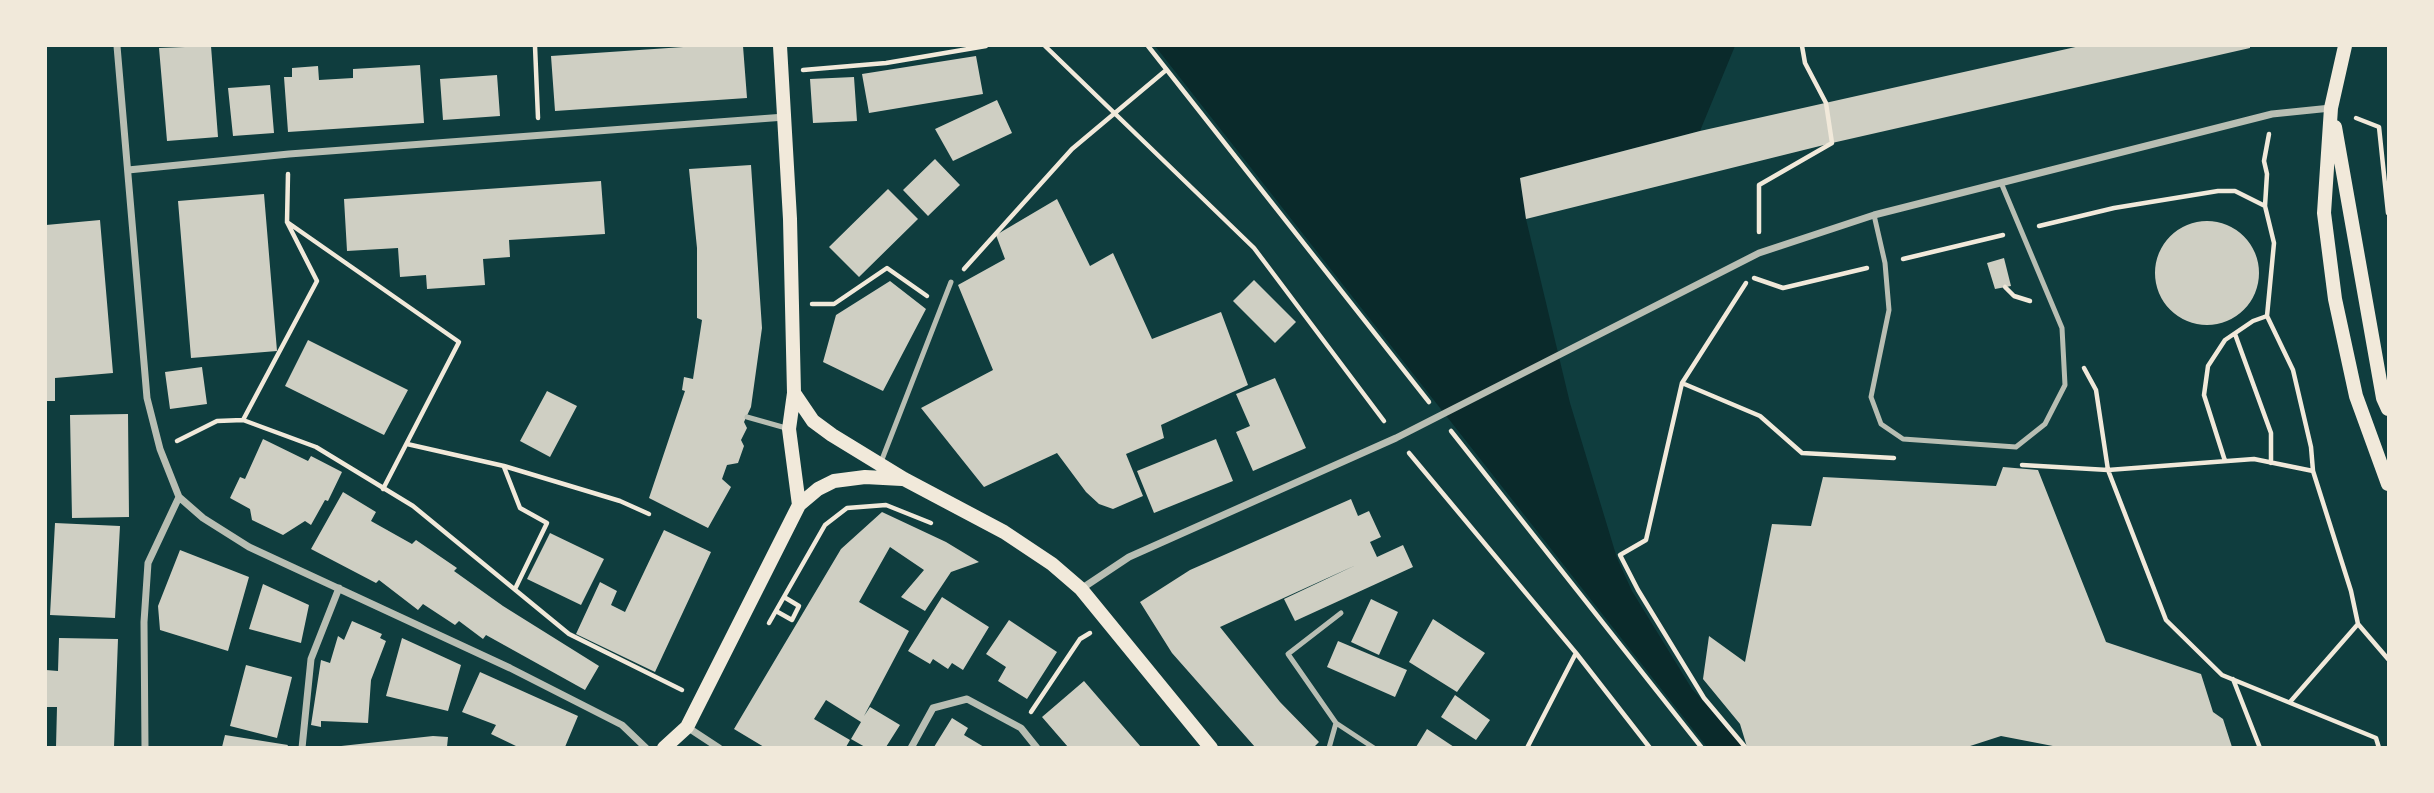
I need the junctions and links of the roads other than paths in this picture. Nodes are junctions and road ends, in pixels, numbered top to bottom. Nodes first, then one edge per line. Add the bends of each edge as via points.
1 (117, 46) edge
2 (780, 46) edge
3 (2345, 46) edge
4 (2331, 108) junction
5 (785, 117) junction
6 (128, 170) junction
7 (2002, 184) junction
8 (1874, 215) junction
9 (951, 282) road end
10 (794, 393) junction
11 (2389, 409) edge
12 (747, 416) dead end
13 (789, 429) junction
14 (880, 464) junction
15 (904, 479) junction
16 (2389, 484) edge
17 (179, 497) junction
18 (799, 505) junction
19 (339, 588) junction
20 (1082, 590) junction
21 (1341, 613) dead end
22 (1336, 723) junction
23 (687, 727) junction
24 (145, 747) edge
25 (302, 747) edge
26 (646, 747) edge
27 (664, 747) edge
28 (719, 747) edge
29 (911, 747) edge
30 (1037, 747) edge
31 (1211, 747) edge
32 (1329, 747) edge
33 (1374, 747) edge

1 - 6 street
2 - 5 main road
3 - 4 main road
4 - 7 street via 2272,114
4 - 11 main road
4 - 16 main road via 2324,213 2335,299 2356,397
5 - 6 street
5 - 10 main road
6 - 17 street via 147,398
7 - 8 street
7 - 8 lane via 2062,328 2065,384 2045,424 2016,447 1903,439 1881,424 1871,397 1889,310
8 - 20 street via 1759,253 1396,438 1129,557
9 - 14 lane
10 - 13 main road
10 - 14 main road via 813,421
12 - 13 lane
13 - 18 main road
14 - 15 main road
15 - 18 main road via 834,481
15 - 20 main road via 1004,532
17 - 19 street via 202,518 249,547
17 - 24 street via 148,563
18 - 23 main road
19 - 25 street via 311,659
19 - 26 street via 622,725
20 - 31 main road
21 - 22 lane via 1288,654
22 - 32 lane
22 - 33 lane
23 - 27 main road
23 - 28 street
29 - 30 street via 933,708 967,699 1021,728

